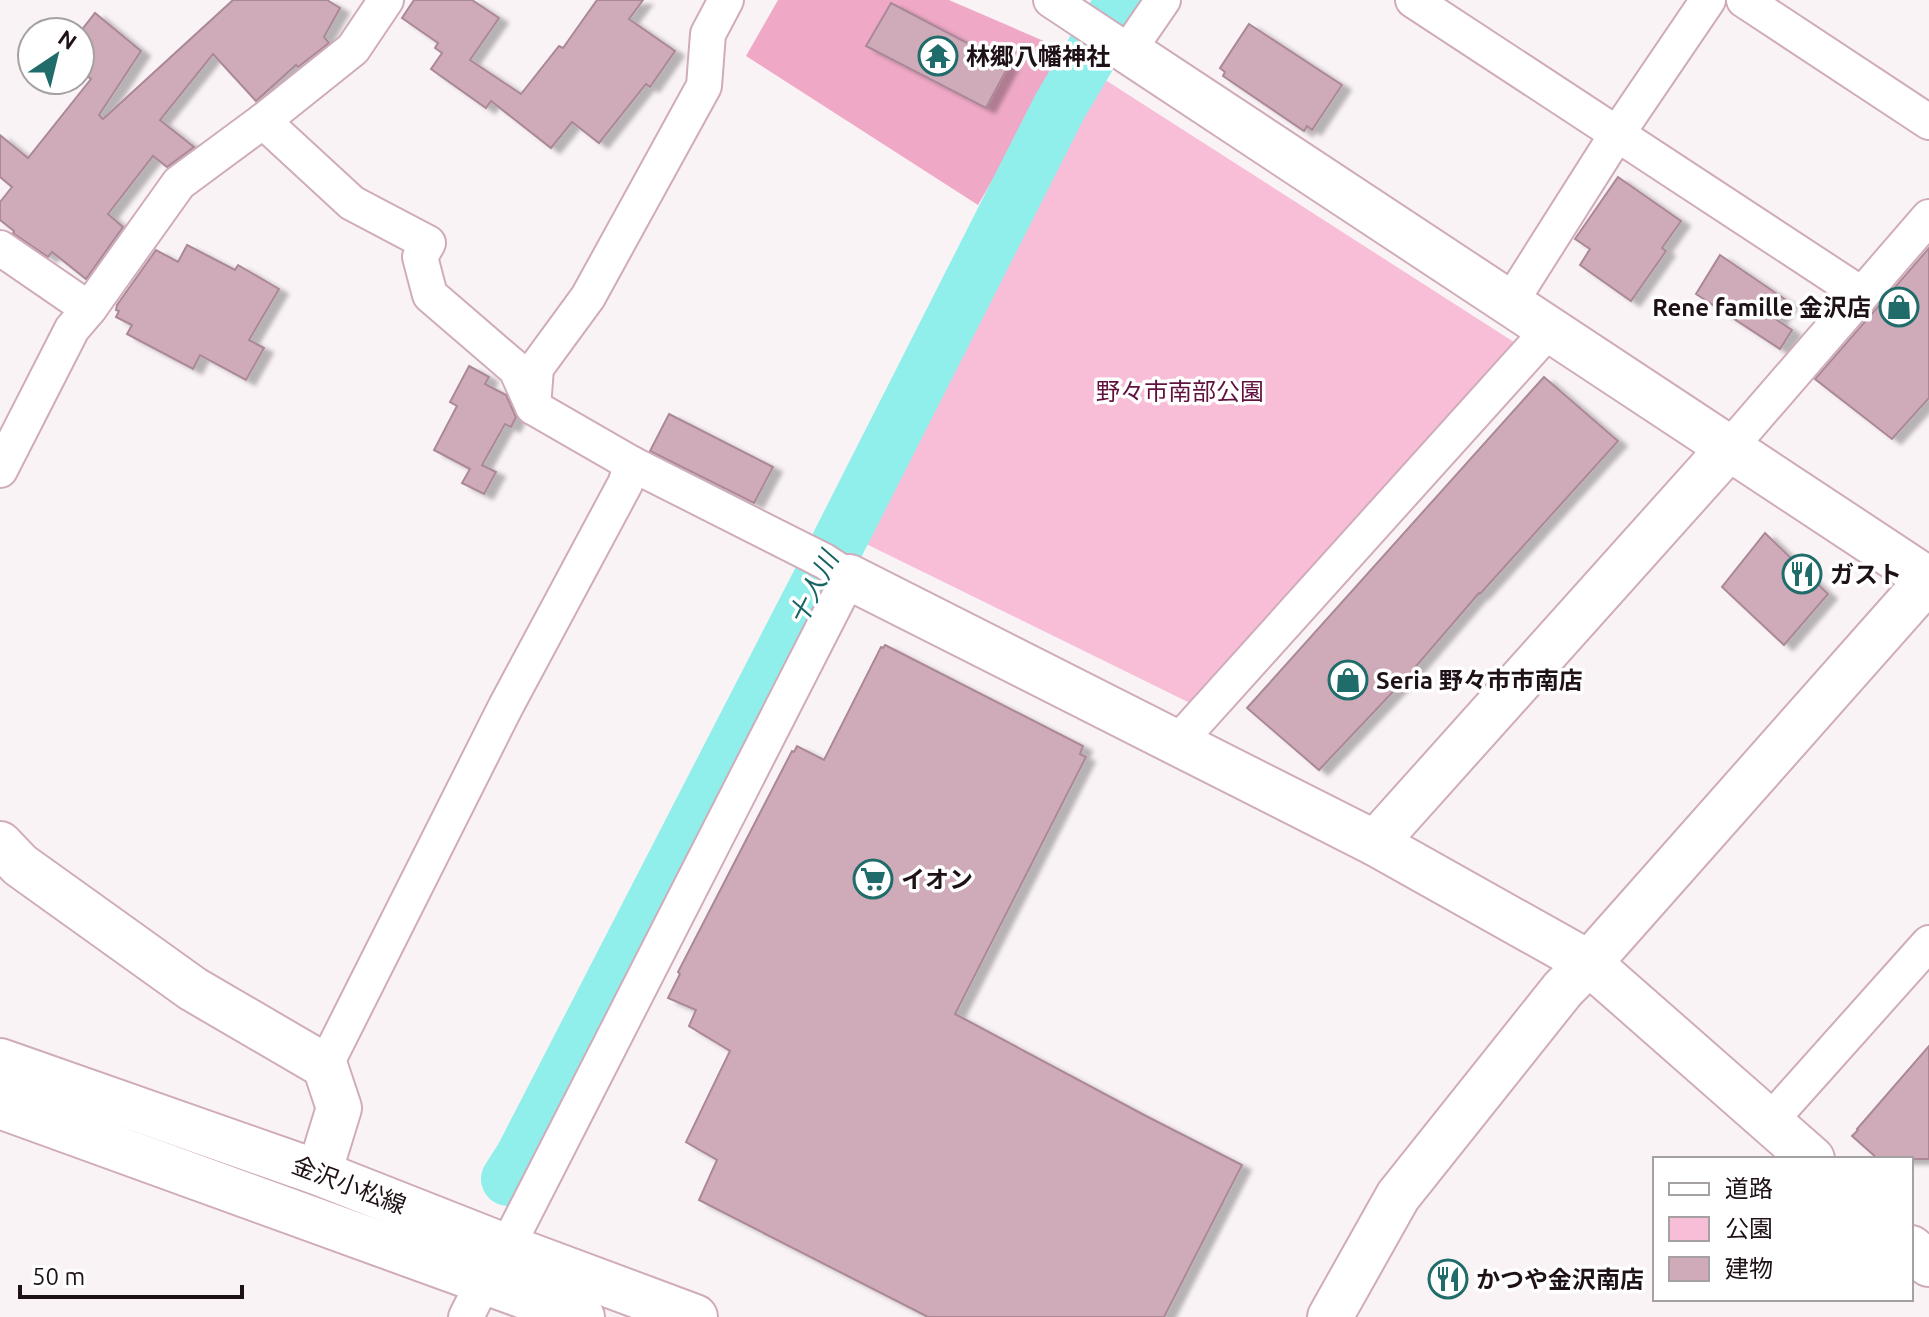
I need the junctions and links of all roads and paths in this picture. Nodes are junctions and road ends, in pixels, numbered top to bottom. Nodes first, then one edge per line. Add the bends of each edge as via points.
1 (386, 0) edge
2 (726, 0) edge
3 (1051, 0) edge
4 (1163, 0) edge
5 (1413, 0) edge
6 (1708, 0) edge
7 (1744, 0) edge
8 (1106, 36) junction
9 (263, 121) junction
10 (1929, 122) edge
11 (1617, 134) junction
12 (1929, 217) edge
13 (0, 248) edge
14 (1861, 294) junction
15 (1510, 303) junction
16 (89, 309) junction
17 (1549, 330) junction
18 (533, 407) junction
19 (1729, 448) junction
20 (632, 464) junction
21 (0, 470) edge
22 (829, 565) junction
23 (1929, 580) edge
24 (1177, 743) junction
25 (1375, 843) junction
26 (0, 844) edge
27 (1929, 943) edge
28 (1589, 963) junction
29 (0, 1061) edge
30 (325, 1066) junction
31 (0, 1106) edge
32 (1770, 1121) junction
33 (1810, 1157) edge
34 (319, 1173) junction
35 (1913, 1250) edge
36 (1929, 1264) edge
37 (485, 1282) edge
38 (582, 1317) edge
39 (695, 1317) edge
40 (1330, 1317) edge

1 - 9 street via 353,49
2 - 18 street via 708,34 704,86 588,297 536,368
3 - 8 street
4 - 8 street
5 - 11 street
6 - 11 street
7 - 10 street
8 - 15 street
9 - 16 street via 179,183
9 - 18 street via 352,203 428,243 420,257 430,295 516,369
11 - 14 street
11 - 15 street
12 - 14 street
13 - 16 street
14 - 19 street
15 - 17 street
16 - 21 street via 72,329
17 - 19 street
17 - 24 street
18 - 20 street
19 - 23 street
19 - 25 street
20 - 22 street
20 - 30 street
22 - 24 street
22 - 37 street
23 - 28 street
24 - 25 street
25 - 28 street
26 - 30 street via 20,865 193,989
27 - 32 street
28 - 32 street
28 - 40 street via 1398,1196
29 - 34 street, 金沢小松線
30 - 34 street via 339,1108
31 - 37 street, 金沢小松線
32 - 33 street
34 - 37 street, 金沢小松線
35 - 36 street
37 - 38 street, 金沢小松線
37 - 39 street, 金沢小松線

